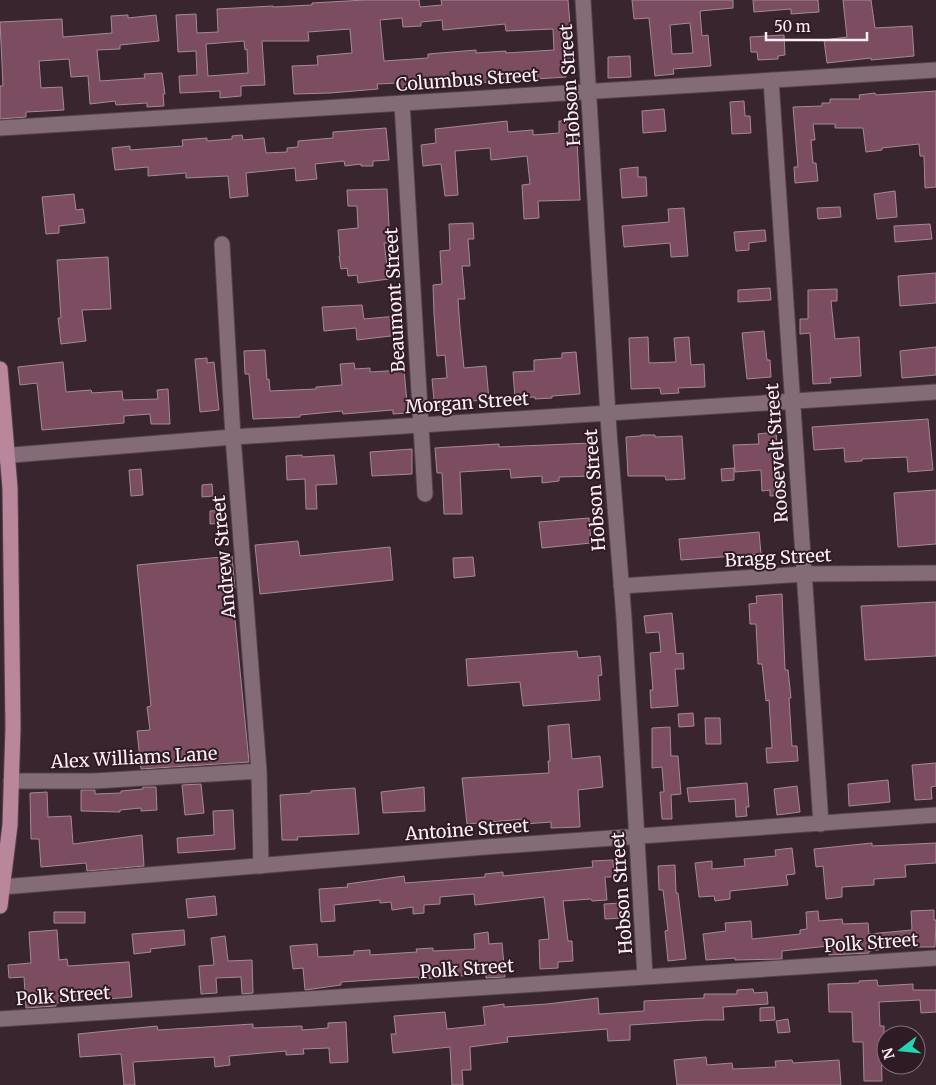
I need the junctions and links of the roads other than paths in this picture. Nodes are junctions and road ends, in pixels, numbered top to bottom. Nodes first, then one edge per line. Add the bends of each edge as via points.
1 (583, 0) edge
2 (936, 70) edge
3 (771, 80) junction
4 (589, 91) junction
5 (402, 103) junction
6 (0, 128) edge
7 (222, 244) dead end
8 (0, 369) edge
9 (936, 392) edge
10 (793, 401) junction
11 (608, 413) junction
12 (421, 425) junction
13 (233, 436) junction
14 (4, 455) edge
15 (425, 494) dead end
16 (936, 573) edge
17 (804, 574) junction
18 (621, 586) junction
19 (258, 771) junction
20 (11, 781) junction
21 (936, 815) edge
22 (821, 824) junction
23 (637, 837) junction
24 (261, 866) junction
25 (2, 887) junction
26 (0, 906) edge
27 (936, 958) edge
28 (645, 976) junction
29 (0, 1019) edge

1 - 4 street, Hobson Street
2 - 3 street, Columbus Street
3 - 4 street, Columbus Street
3 - 10 street, Roosevelt Street
4 - 5 street, Columbus Street
4 - 11 street, Hobson Street
5 - 6 street, Columbus Street
5 - 12 street, Beaumont Street
7 - 13 street, Andrew Street
8 - 14 main road
9 - 10 street, Morgan Street
10 - 11 street, Morgan Street
10 - 17 street, Roosevelt Street
11 - 12 street, Morgan Street
11 - 18 street, Hobson Street
12 - 13 street, Morgan Street
12 - 15 street, Beaumont Street
13 - 14 street, Morgan Street
13 - 19 street, Andrew Street
14 - 20 main road via 10,488
16 - 17 street, Bragg Street
17 - 18 street, Bragg Street
17 - 22 street, Roosevelt Street
18 - 23 street, Hobson Street
19 - 20 street, Alex Williams Lane via 94,781
19 - 24 street, Andrew Street
20 - 25 main road via 10,825
21 - 22 street, Antoine Street
22 - 23 street, Antoine Street
23 - 24 street, Antoine Street
23 - 28 street, Hobson Street
24 - 25 street, Antoine Street
25 - 26 main road
27 - 28 street, Polk Street
28 - 29 street, Polk Street

